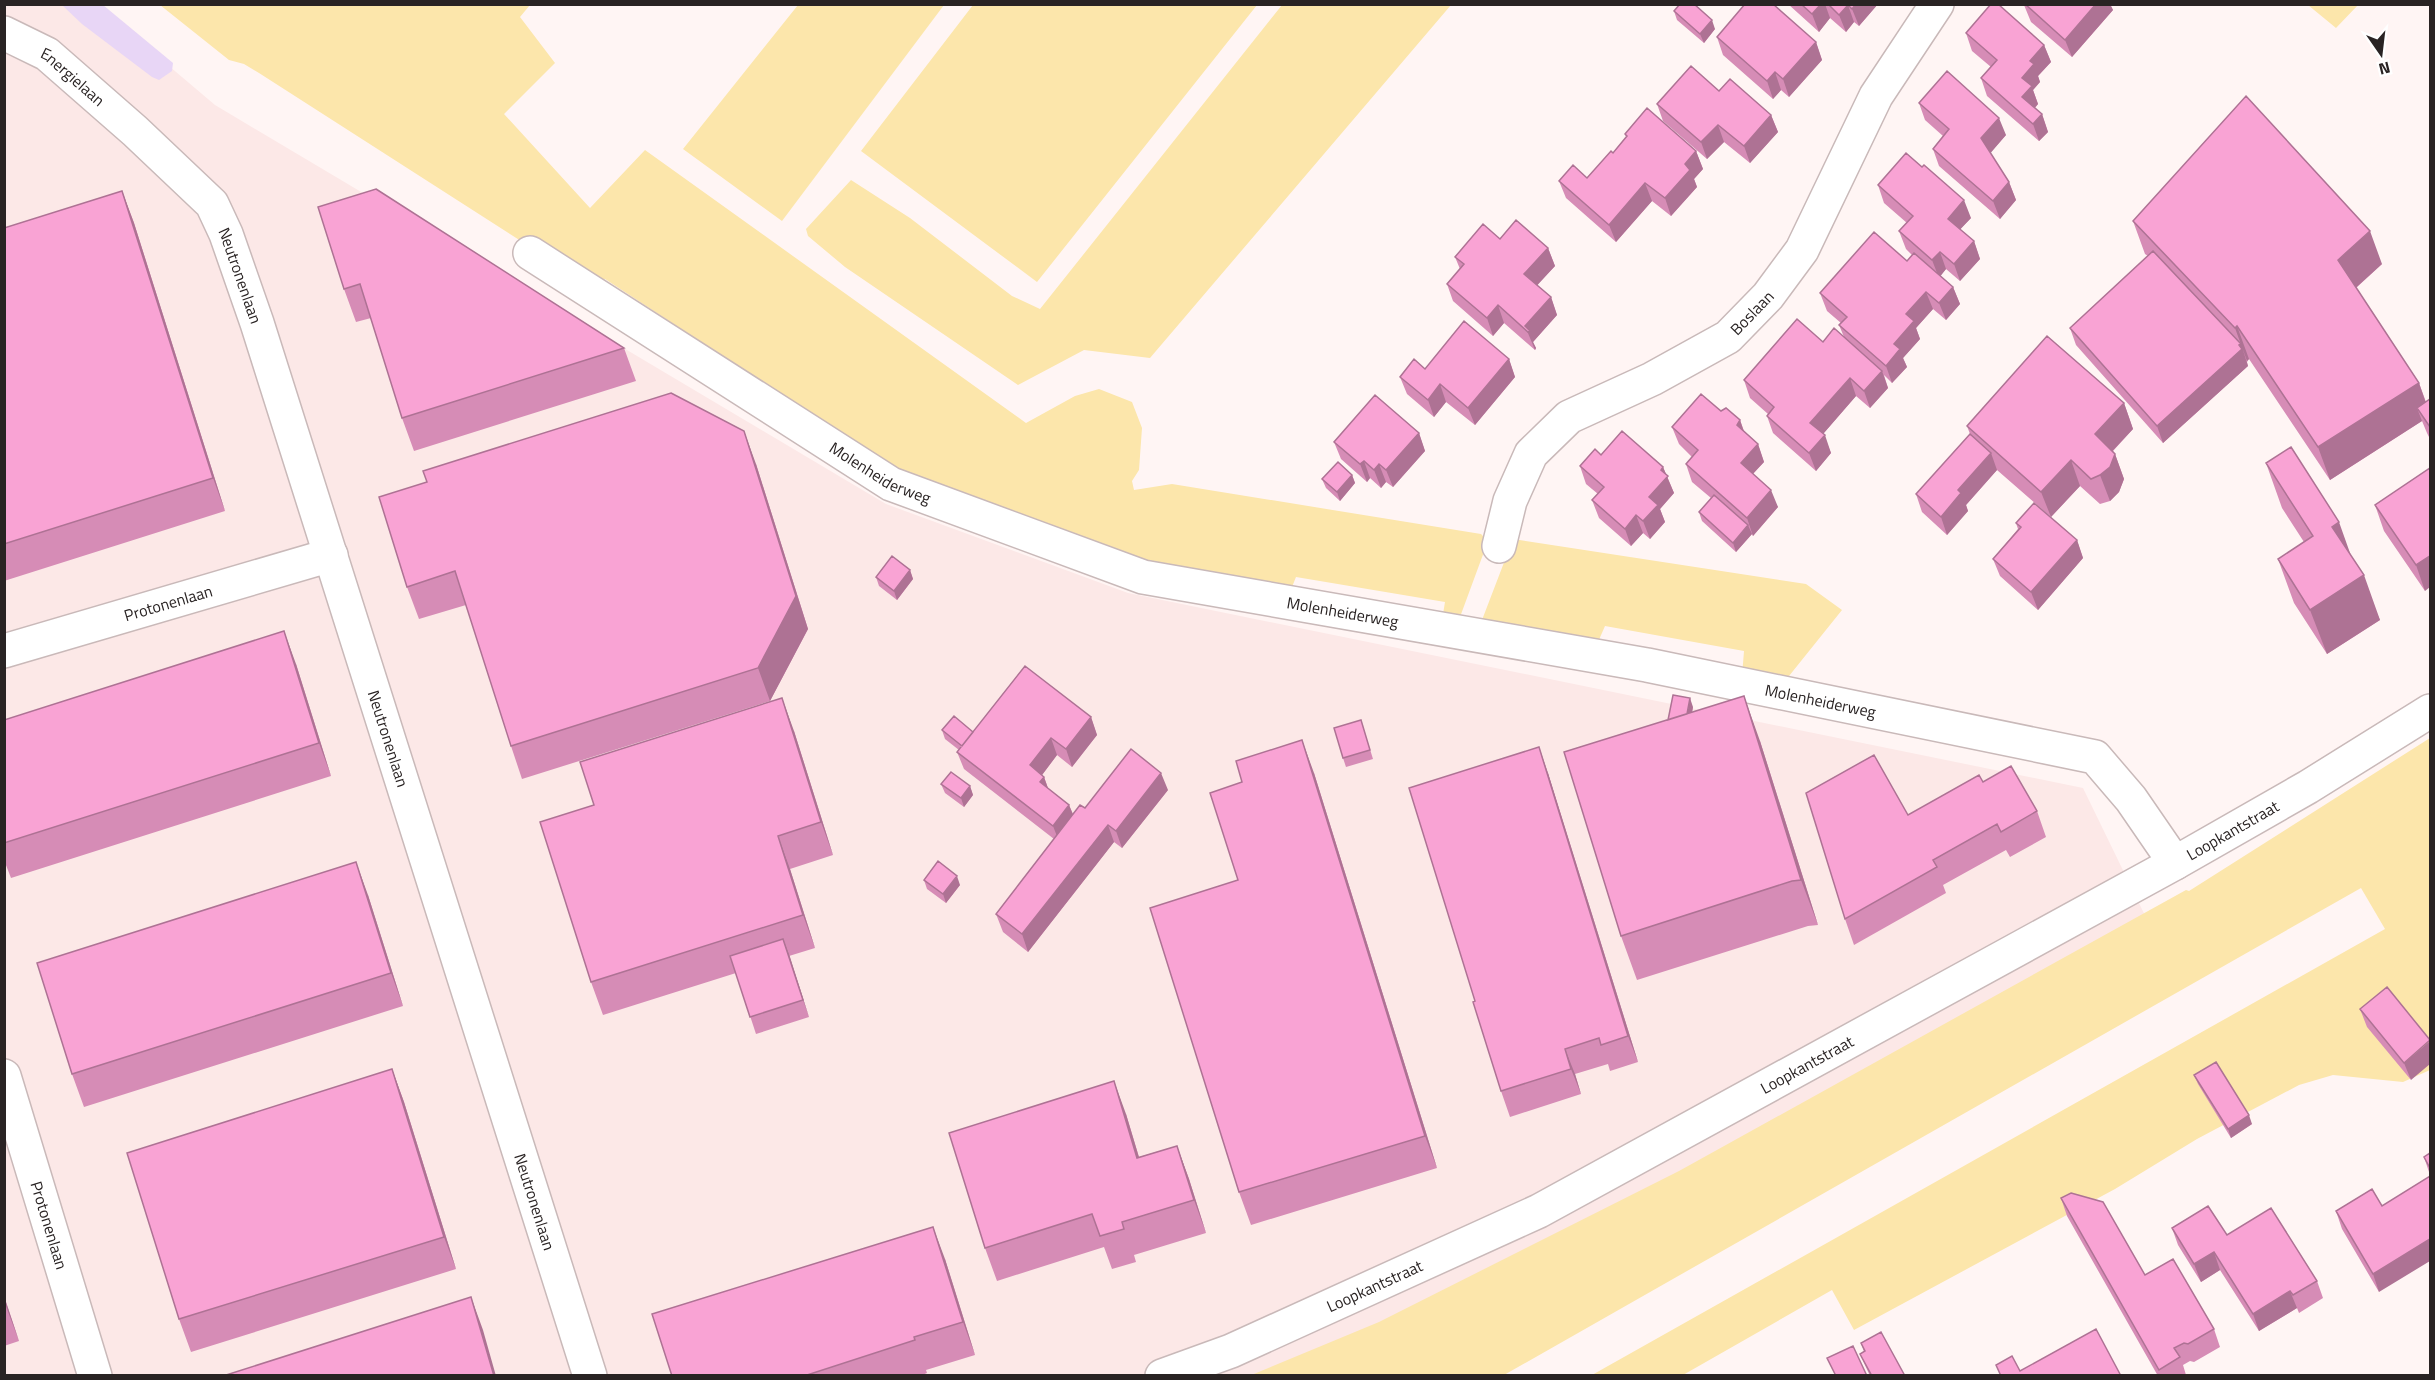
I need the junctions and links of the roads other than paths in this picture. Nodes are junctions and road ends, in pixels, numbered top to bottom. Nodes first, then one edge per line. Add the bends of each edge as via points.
1 (1936, 4) edge
2 (4, 33) edge
3 (135, 131) joint
4 (530, 253) dead end
5 (1499, 546) dead end
6 (331, 555) junction
7 (4, 651) edge
8 (2430, 711) edge
9 (2175, 863) junction
10 (4, 1076) edge
11 (95, 1376) edge
12 (590, 1376) edge
13 (1162, 1376) edge

1 - 5 street, Boslaan via 1876,96 1802,250 1768,296 1728,337 1652,379 1569,417 1531,454 1510,501
2 - 3 street, Energielaan via 47,54
3 - 6 street, Neutronenlaan via 212,204 226,234
4 - 9 street, Molenheiderweg via 891,484 1143,576 1647,665 2095,757 2132,799
6 - 7 street, Protonenlaan
6 - 12 street, Neutronenlaan
8 - 9 street, Loopkantstraat
9 - 13 street, Loopkantstraat via 1539,1211 1231,1351
10 - 11 street, Protonenlaan

